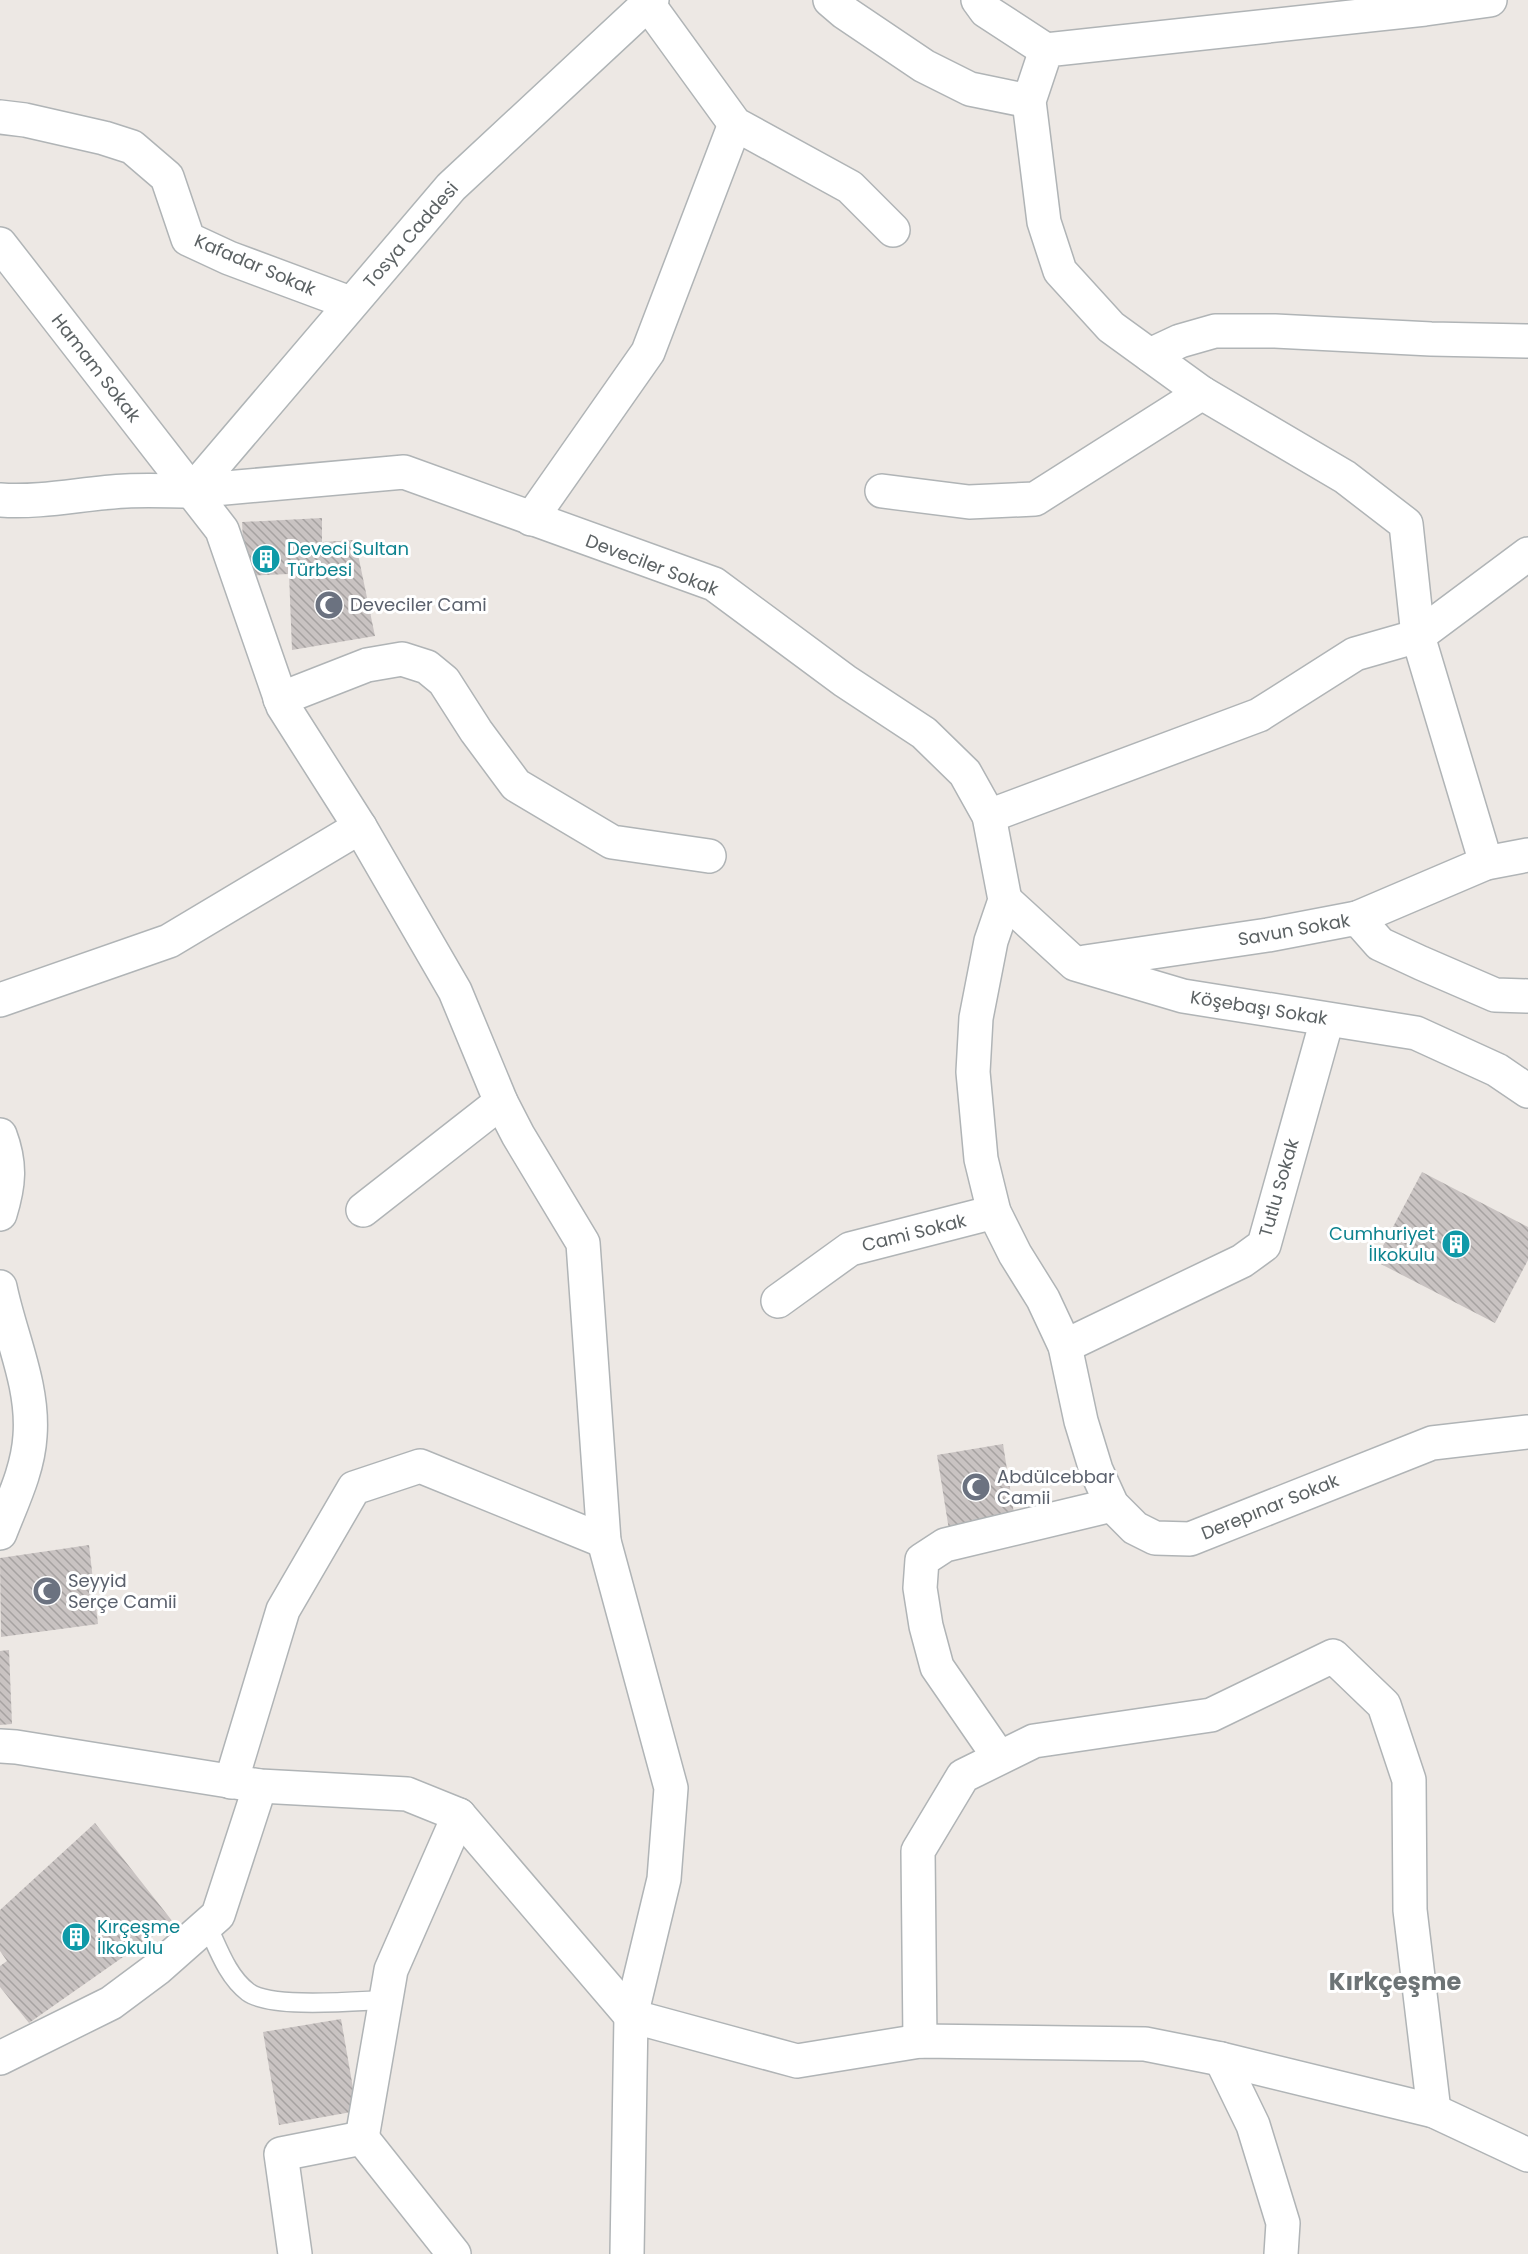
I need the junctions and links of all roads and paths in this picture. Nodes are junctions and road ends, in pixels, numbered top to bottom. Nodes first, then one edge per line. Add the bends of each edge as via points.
1 (830, 0) edge
2 (978, 0) edge
3 (1490, 0) edge
4 (650, 2) edge
5 (1423, 4) edge
6 (1046, 50) junction
7 (1029, 101) junction
8 (0, 117) edge
9 (735, 124) junction
10 (893, 230) dead end
11 (0, 244) edge
12 (350, 303) junction
13 (1528, 340) edge
14 (1150, 355) junction
15 (1202, 393) junction
16 (192, 491) junction
17 (882, 491) dead end
18 (0, 500) edge
19 (531, 519) junction
20 (1528, 554) edge
21 (1418, 636) junction
22 (280, 699) junction
23 (989, 816) junction
24 (360, 827) junction
25 (1528, 855) edge
26 (710, 856) dead end
27 (1486, 863) junction
28 (1005, 900) junction
29 (1358, 918) junction
30 (1075, 964) junction
31 (1528, 996) edge
32 (0, 1000) edge
33 (1327, 1020) junction
34 (1528, 1090) edge
35 (501, 1102) junction
36 (0, 1135) edge
37 (363, 1210) dead end
38 (994, 1212) junction
39 (0, 1214) edge
40 (778, 1301) dead end
41 (2, 1302) edge
42 (1065, 1346) junction
43 (1528, 1432) edge
44 (1112, 1505) junction
45 (0, 1533) edge
46 (604, 1541) junction
47 (0, 1746) edge
48 (999, 1757) junction
49 (246, 1784) junction
50 (459, 1815) junction
51 (207, 1925) junction
52 (386, 2000) junction
53 (631, 2016) junction
54 (920, 2041) junction
55 (0, 2058) edge
56 (1221, 2059) junction
57 (1434, 2111) junction
58 (362, 2138) junction
59 (1528, 2155) edge
60 (295, 2254) edge
61 (454, 2254) edge
62 (627, 2254) edge
63 (1281, 2254) edge

1 - 7 street via 924,66 970,89
2 - 6 street via 986,11
3 - 5 street
4 - 9 street
4 - 12 street, Tosya Caddesi via 451,187
5 - 6 street
6 - 7 street
7 - 14 street via 1044,222 1060,271 1111,327
8 - 12 street, Kafadar Sokak via 132,147 167,177 188,239
9 - 10 street via 849,187
9 - 19 street via 648,352
11 - 16 street, Hamam Sokak
12 - 16 street, Tosya Caddesi
13 - 14 street via 1215,331 1180,340
14 - 15 street
15 - 17 street via 1035,499 969,502
15 - 21 street via 1345,477 1406,524
16 - 18 street, Deveciler Sokak via 125,491 77,498
16 - 19 street, Deveciler Sokak via 405,472
16 - 22 street, Hamam Sokak via 222,530
19 - 23 street, Deveciler Sokak via 714,584 845,681 924,733 965,773
20 - 21 street
21 - 23 street via 1355,654 1258,715
21 - 27 street
22 - 24 street, Hamam Sokak
22 - 26 street via 368,665 402,659 427,667 444,681 516,785 612,842
23 - 28 street, Deveciler Sokak
24 - 32 street via 169,942
24 - 35 street, Hamam Sokak via 455,991
25 - 27 street
27 - 29 street
28 - 30 street, Köşebaşı Sokak
28 - 38 street, Derepınar Sokak via 991,941 976,1018 973,1072 981,1159
29 - 30 street, Savun Sokak
29 - 31 street, Savun Sokak via 1380,944 1421,963 1495,995
30 - 33 street, Köşebaşı Sokak via 1184,996
33 - 34 street, Köşebaşı Sokak via 1416,1033 1497,1070
33 - 42 street, Tutlu Sokak via 1264,1245 1242,1261
35 - 37 street
35 - 46 street, Hamam Sokak via 583,1243
36 - 39 street via 9,1170
38 - 40 street, Cami Sokak via 849,1249
38 - 42 street, Derepınar Sokak
41 - 45 street via 27,1389 30,1436 23,1471
42 - 44 street, Derepınar Sokak via 1081,1421
43 - 44 street, Derepınar Sokak via 1432,1443 1190,1539 1155,1538 1135,1528
44 - 48 street via 945,1545 922,1560 920,1588 937,1667
46 - 49 street via 420,1466 354,1488 283,1610
46 - 53 street, Hamam Sokak via 671,1788 664,1879
47 - 49 street
48 - 54 street via 963,1776 918,1851
48 - 57 street via 1034,1741 1211,1715 1333,1656 1384,1706 1409,1780 1410,1910
49 - 50 street via 406,1794
49 - 51 street via 218,1915
50 - 52 street via 391,1970
50 - 53 street
51 - 52 lane via 230,1973 249,1993 282,2003
51 - 55 street via 111,2003
52 - 58 street
53 - 54 street via 797,2061
53 - 62 street, Hamam Sokak
54 - 56 street via 1145,2044
56 - 57 street
56 - 63 street via 1253,2125 1283,2223
57 - 59 street
58 - 60 street via 281,2154
58 - 61 street

